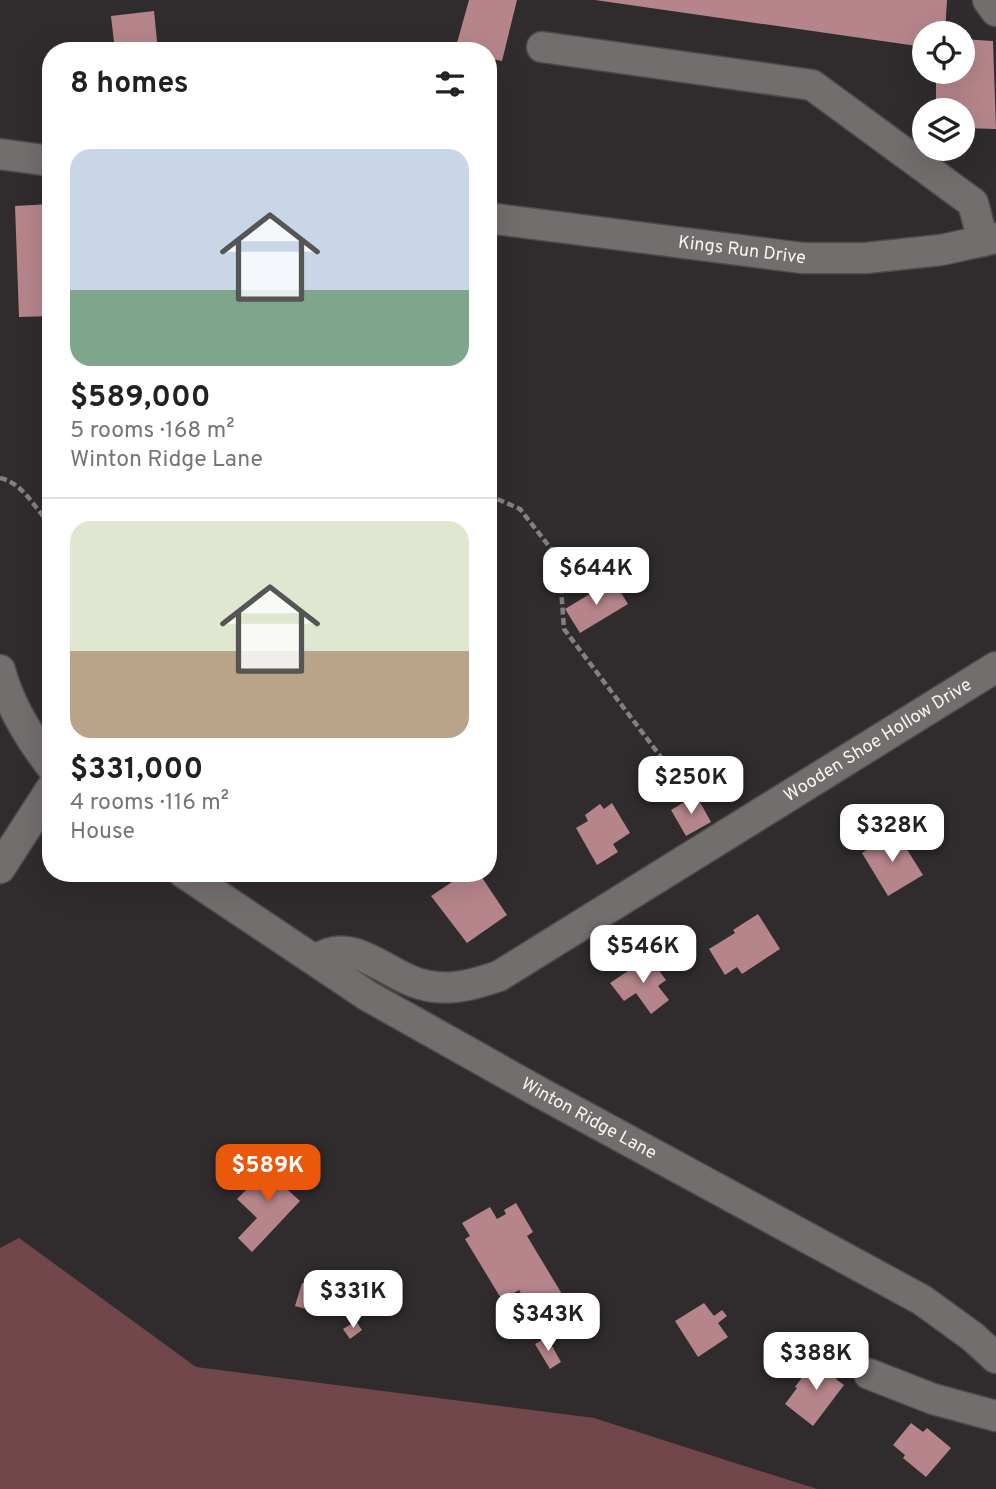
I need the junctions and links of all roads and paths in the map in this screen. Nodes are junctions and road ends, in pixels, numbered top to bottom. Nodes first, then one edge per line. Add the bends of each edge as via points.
1 (988, 0) edge
2 (996, 11) edge
3 (542, 47) dead end
4 (0, 154) edge
5 (42, 160) edge
6 (985, 197) edge
7 (497, 219) edge
8 (989, 239) edge
9 (0, 478) edge
10 (497, 499) edge
11 (42, 513) edge
12 (996, 667) edge
13 (0, 670) edge
14 (42, 754) edge
15 (664, 761) dead end
16 (42, 802) edge
17 (2, 859) edge
18 (198, 882) edge
19 (316, 960) junction
20 (996, 1358) edge
21 (869, 1374) dead end
22 (996, 1416) edge

1 - 2 street
3 - 6 street via 812,85
4 - 5 street
6 - 8 street
7 - 8 street, Kings Run Drive via 802,258 866,258 941,250
9 - 11 path via 26,494
10 - 15 path via 520,509 559,559 564,629
12 - 19 street, Wooden Shoe Hollow Drive via 499,976 448,988 421,985 362,955 346,952
13 - 14 street via 17,713
16 - 17 street
18 - 19 street, Winton Ridge Lane
19 - 20 street, Winton Ridge Lane via 368,996 539,1092 922,1300
21 - 22 street via 933,1399

